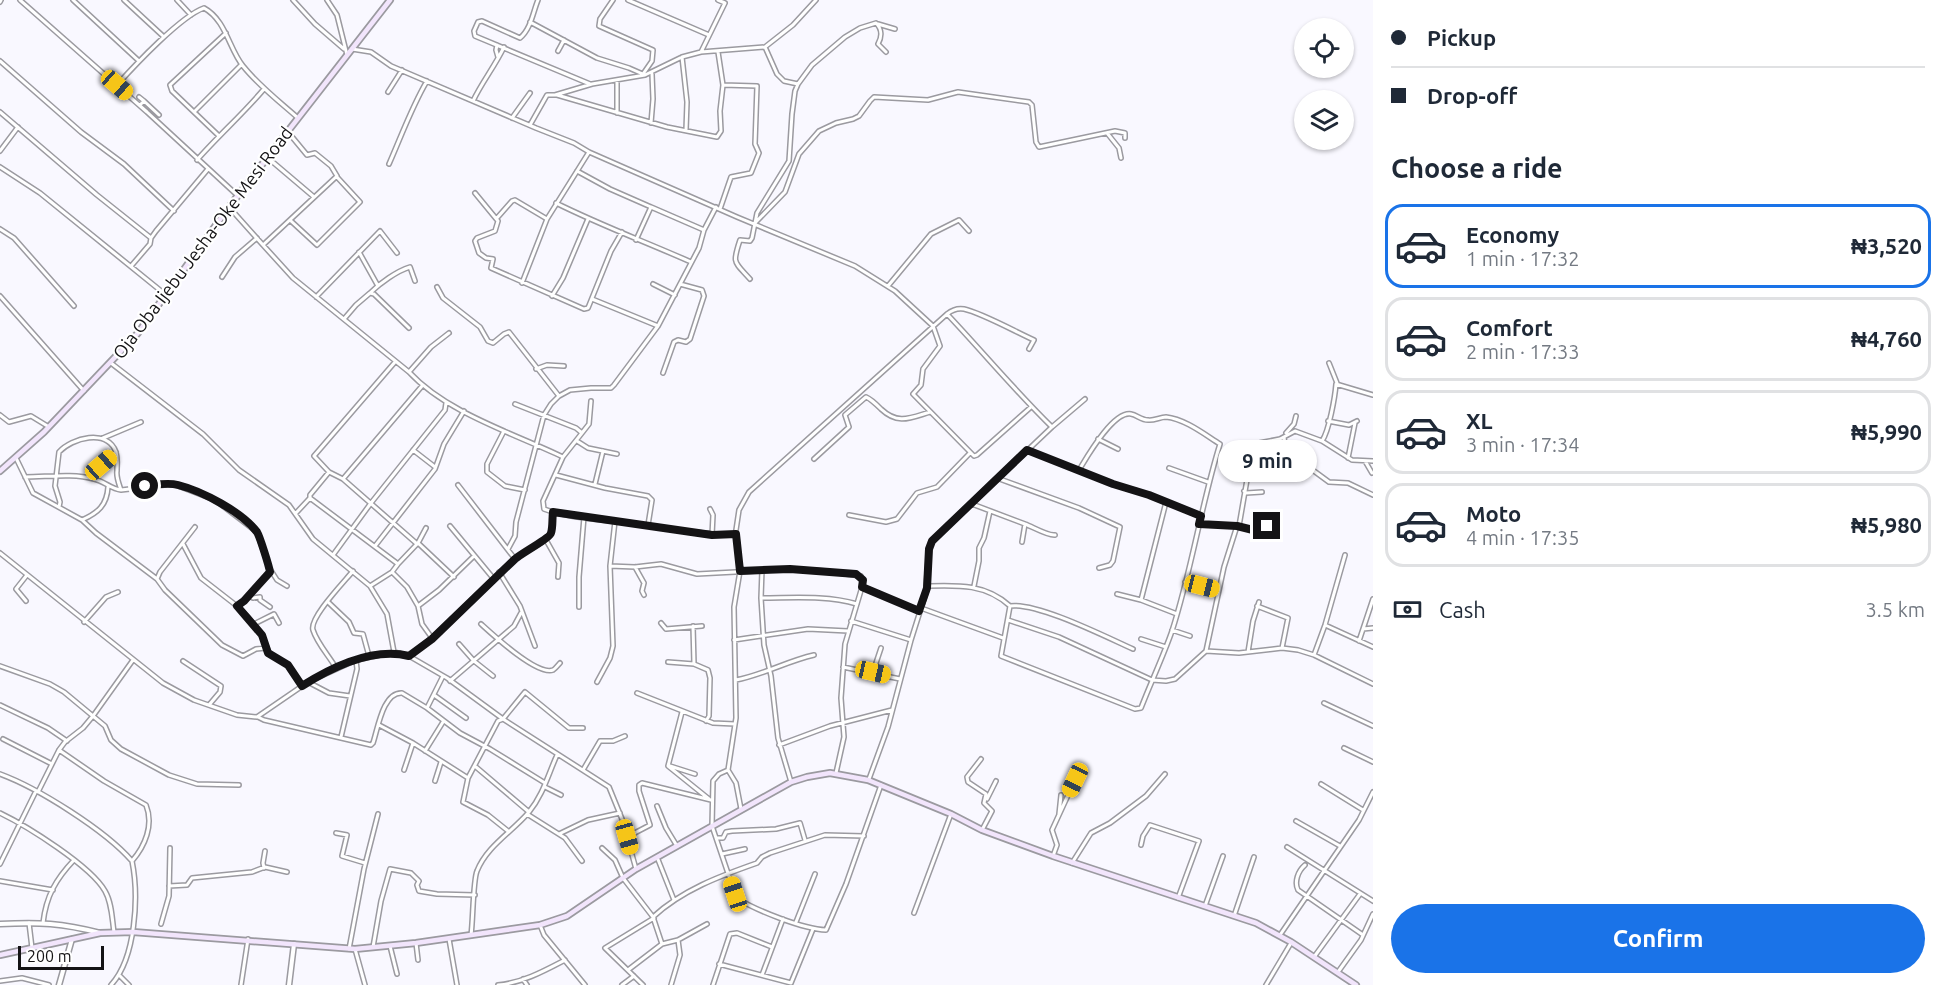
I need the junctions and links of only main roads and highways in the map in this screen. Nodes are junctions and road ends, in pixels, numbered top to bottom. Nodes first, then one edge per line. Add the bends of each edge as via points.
1 (390, 0) edge
2 (0, 471) edge
3 (0, 954) edge
4 (1356, 985) edge

1 - 2 main road, Oja Oba Ijebu Jesha-Oke Mesi Road via 346,52 138,333 49,427
3 - 4 main road via 100,933 248,939 352,949 540,925 567,916 636,869 791,782 836,773 868,780 982,830 1072,863 1256,923

